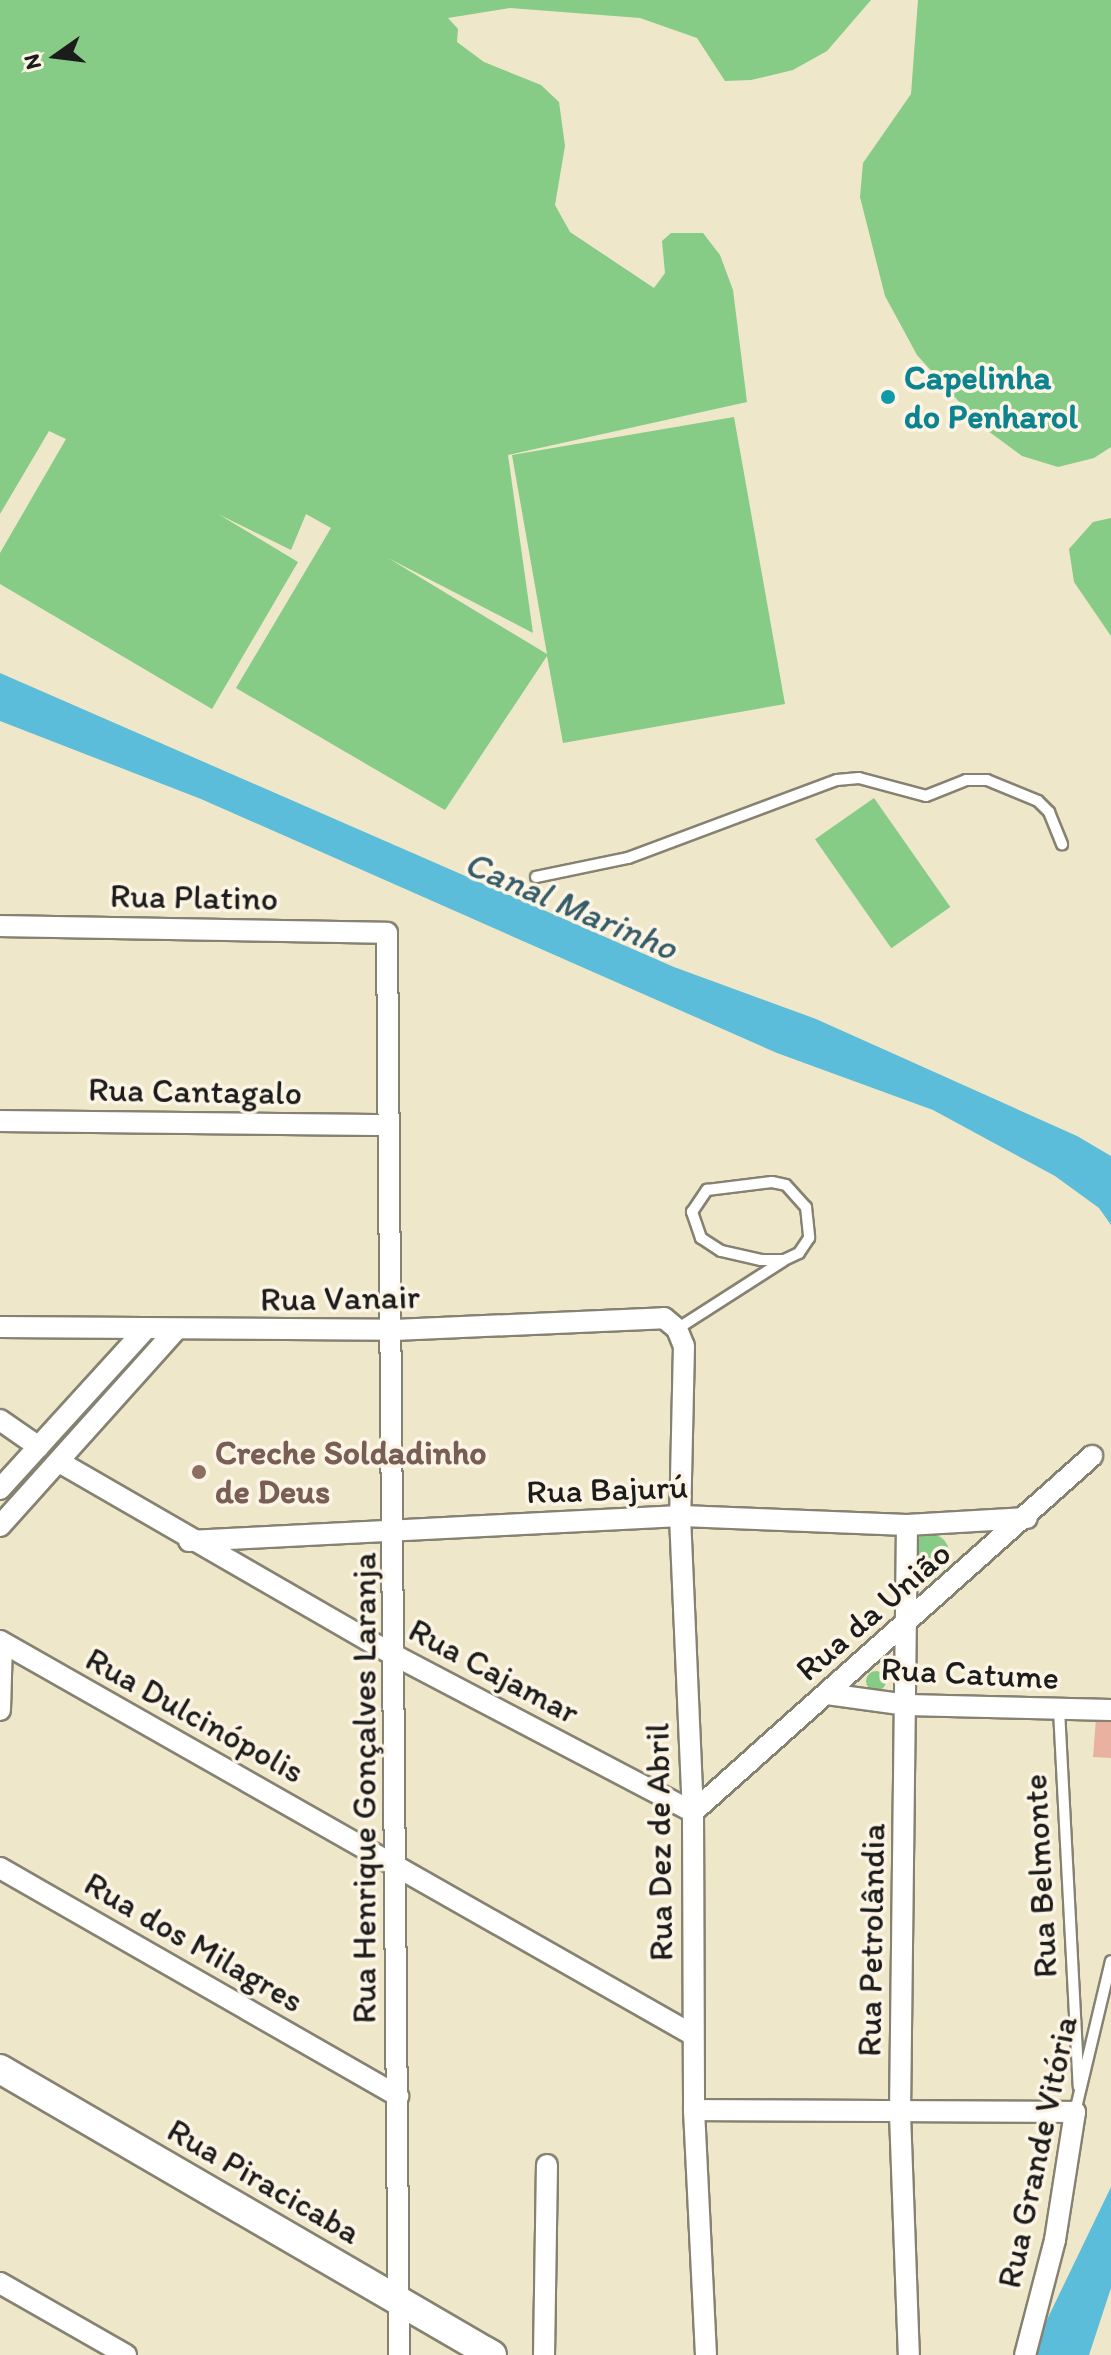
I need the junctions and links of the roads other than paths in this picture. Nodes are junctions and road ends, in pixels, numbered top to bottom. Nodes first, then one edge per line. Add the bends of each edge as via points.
1 (1062, 845) dead end
2 (536, 877) dead end
3 (0, 926) edge
4 (387, 933) joint
5 (0, 1121) edge
6 (389, 1125) junction
7 (784, 1260) junction
8 (0, 1327) edge
9 (677, 1329) junction
10 (394, 1330) junction
11 (144, 1331) junction
12 (175, 1331) junction
13 (0, 1420) edge
14 (39, 1447) junction
15 (1092, 1456) dead end
16 (61, 1463) junction
17 (0, 1489) edge
18 (680, 1516) junction
19 (1027, 1518) junction
20 (907, 1525) junction
21 (0, 1526) edge
22 (394, 1532) junction
23 (189, 1541) junction
24 (908, 1622) junction
25 (1, 1642) edge
26 (394, 1655) junction
27 (827, 1694) junction
28 (907, 1705) junction
29 (0, 1710) edge
30 (1059, 1710) junction
31 (1111, 1710) edge
32 (693, 1812) junction
33 (397, 1866) junction
34 (0, 1868) edge
35 (1111, 1961) edge
36 (693, 2035) junction
37 (0, 2069) edge
38 (1079, 2086) junction
39 (398, 2096) junction
40 (694, 2110) junction
41 (1075, 2112) junction
42 (900, 2114) junction
43 (547, 2165) dead end
44 (0, 2283) edge
45 (398, 2299) junction
46 (126, 2355) edge
47 (399, 2355) edge
48 (492, 2355) edge
49 (544, 2355) edge
50 (706, 2355) edge
51 (909, 2355) edge
52 (1025, 2355) edge

1 - 2 lane via 1049,812 1038,801 987,780 966,780 926,796 859,778 837,780 628,858
3 - 4 street, Rua Platino
4 - 6 street, Rua Henrique Gonçalves Laranja
5 - 6 street, Rua Cantagalo
6 - 10 street, Rua Henrique Gonçalves Laranja
7 - 7 lane via 799,1253 809,1238 810,1223 798,1194 786,1185 736,1183 707,1190 696,1200 694,1226 709,1245 761,1260
7 - 9 lane
8 - 11 street, Rua Vanair
9 - 10 street, Rua Vanair via 664,1318
9 - 18 street, Rua Dez de Abril via 684,1346
10 - 12 street, Rua Vanair
10 - 22 street, Rua Henrique Gonçalves Laranja
11 - 12 street, Rua Vanair
11 - 14 street
12 - 16 street
13 - 14 street
14 - 17 street
15 - 19 street, Rua da União
16 - 21 street
16 - 23 street, Rua Cajamar
18 - 20 street, Rua Bajurú
18 - 22 street, Rua Bajurú
18 - 32 street, Rua Dez de Abril
19 - 20 street, Rua Bajurú
19 - 24 street, Rua da União
20 - 24 street, Rua Petrolândia
22 - 23 street, Rua Bajurú
22 - 26 street, Rua Henrique Gonçalves Laranja
23 - 26 street, Rua Cajamar
24 - 27 street, Rua da União
24 - 28 street, Rua Petrolândia
25 - 29 street
25 - 33 street, Rua Dulcinópolis
26 - 32 street, Rua Cajamar
26 - 33 street, Rua Henrique Gonçalves Laranja
27 - 28 street, Rua Catume
27 - 32 street, Rua da União
28 - 30 street, Rua Catume
28 - 42 street, Rua Petrolândia
30 - 31 street, Rua Catume
30 - 38 lane, Rua Belmonte
32 - 36 street, Rua Dez de Abril
33 - 36 street, Rua Dulcinópolis
33 - 39 street, Rua Henrique Gonçalves Laranja
34 - 39 street, Rua dos Milagres
35 - 38 lane, Rua Grande Vitória
36 - 40 street, Rua Dez de Abril
37 - 45 street, Rua Piracicaba
38 - 41 lane, Rua Grande Vitória
39 - 45 street, Rua Henrique Gonçalves Laranja
40 - 42 street
40 - 50 street, Rua Dez de Abril
41 - 42 street
41 - 52 street, Rua Grande Vitória via 1055,2240
42 - 51 street, Rua Petrolândia
43 - 49 street
44 - 46 street
45 - 47 street, Rua Henrique Gonçalves Laranja
45 - 48 street, Rua Piracicaba

